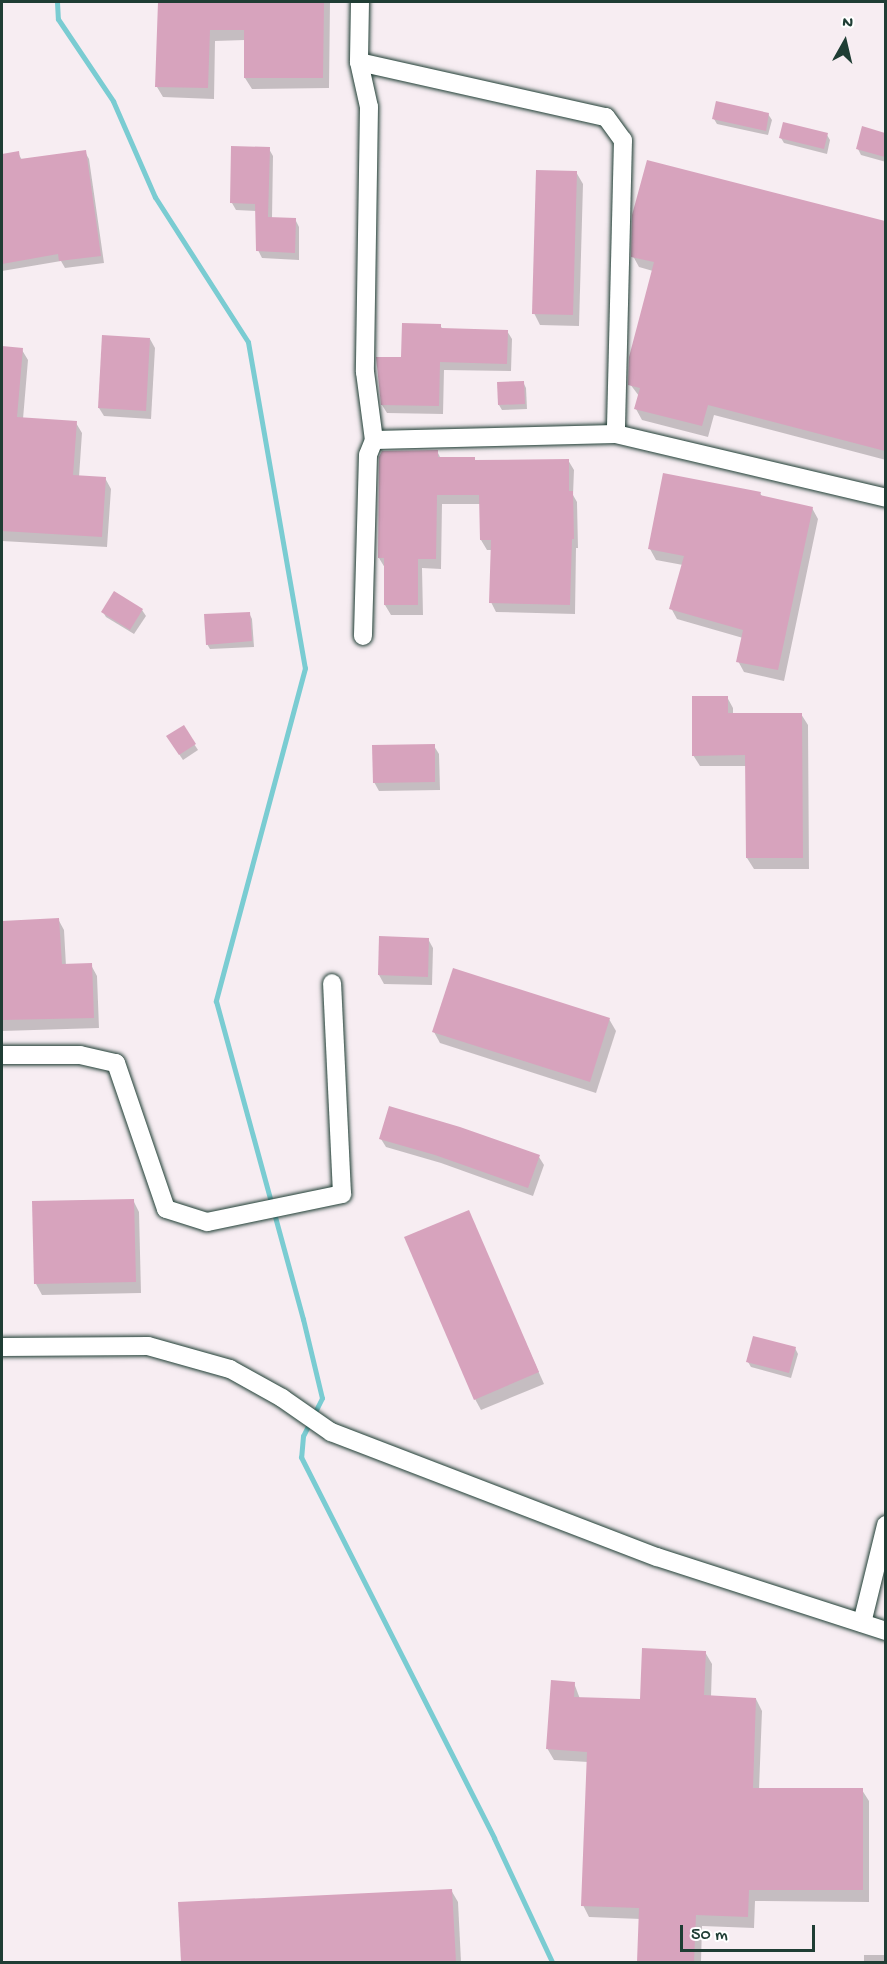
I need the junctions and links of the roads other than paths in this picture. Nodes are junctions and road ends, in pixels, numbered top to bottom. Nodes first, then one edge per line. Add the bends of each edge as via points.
1 (360, 2) edge
2 (359, 62) junction
3 (616, 434) junction
4 (374, 440) junction
5 (885, 498) edge
6 (363, 636) dead end
7 (332, 983) dead end
8 (2, 1055) edge
9 (2, 1347) edge
10 (885, 1525) edge
11 (862, 1623) junction
12 (885, 1631) edge

1 - 2 street
2 - 3 street via 606,117 623,140
2 - 4 street via 369,107 365,372
3 - 4 street
3 - 5 street
4 - 6 street via 369,455
7 - 8 street via 342,1194 207,1222 166,1209 116,1063 80,1054
9 - 11 street via 148,1346 230,1370 282,1398 330,1432 657,1557
10 - 11 street
11 - 12 street

